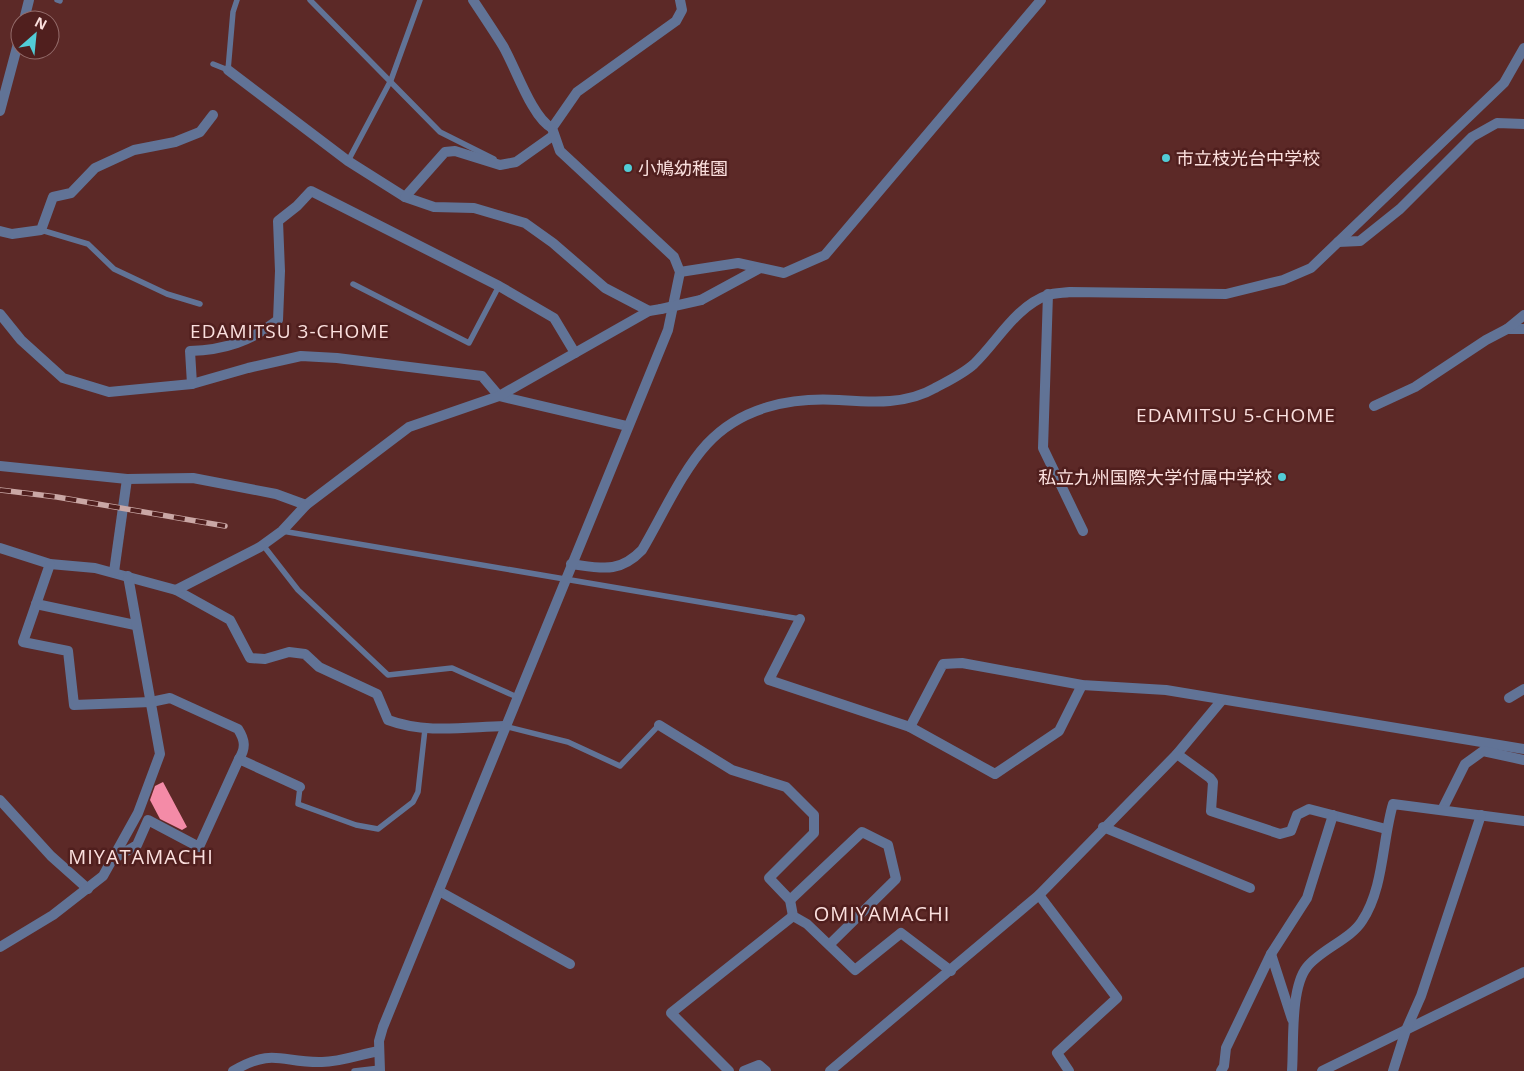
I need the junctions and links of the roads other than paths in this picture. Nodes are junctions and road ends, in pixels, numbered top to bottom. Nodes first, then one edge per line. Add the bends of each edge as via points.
1 (237, 0) edge
2 (310, 0) edge
3 (420, 0) edge
4 (473, 0) edge
5 (680, 0) edge
6 (1041, 0) edge
7 (1524, 48) edge
8 (14, 60) edge
9 (213, 64) dead end
10 (228, 70) junction
11 (391, 80) junction
12 (0, 111) edge
13 (213, 115) dead end
14 (1524, 124) edge
15 (553, 132) junction
16 (348, 161) junction
17 (505, 164) junction
18 (405, 197) junction
19 (41, 230) junction
20 (0, 231) edge
21 (1338, 242) junction
22 (760, 268) junction
23 (680, 272) junction
24 (354, 284) dead end
25 (499, 286) junction
26 (1048, 294) junction
27 (200, 304) dead end
28 (649, 311) junction
29 (0, 314) edge
30 (1524, 315) edge
31 (1507, 329) junction
32 (1524, 329) edge
33 (575, 353) junction
34 (192, 384) junction
35 (500, 396) junction
36 (1374, 406) dead end
37 (627, 426) junction
38 (0, 466) edge
39 (127, 479) junction
40 (306, 505) junction
41 (282, 531) junction
42 (1083, 531) dead end
43 (263, 545) junction
44 (0, 548) edge
45 (50, 564) junction
46 (571, 564) junction
47 (114, 572) junction
48 (128, 576) junction
49 (566, 578) junction
50 (176, 590) junction
51 (36, 604) junction
52 (800, 619) joint
53 (135, 625) junction
54 (1082, 685) junction
55 (1524, 689) edge
56 (517, 697) junction
57 (1222, 700) junction
58 (1524, 701) edge
59 (151, 702) junction
60 (659, 725) joint
61 (504, 726) junction
62 (910, 727) junction
63 (425, 729) junction
64 (1524, 749) edge
65 (1177, 754) junction
66 (240, 759) junction
67 (1524, 760) edge
68 (300, 787) joint
69 (0, 800) edge
70 (1442, 810) junction
71 (1333, 815) junction
72 (1481, 815) junction
73 (1524, 821) edge
74 (1103, 827) junction
75 (1386, 829) junction
76 (113, 859) junction
77 (1250, 888) dead end
78 (88, 889) junction
79 (439, 891) junction
80 (1039, 895) junction
81 (790, 900) junction
82 (793, 916) junction
83 (830, 944) junction
84 (0, 947) edge
85 (1271, 954) junction
86 (570, 964) dead end
87 (951, 971) junction
88 (1524, 972) edge
89 (1295, 1028) junction
90 (1406, 1030) junction
91 (380, 1050) junction
92 (380, 1070) edge
93 (233, 1071) edge
94 (354, 1071) edge
95 (729, 1071) edge
96 (744, 1071) edge
97 (766, 1071) edge
98 (830, 1071) edge
99 (1069, 1071) edge
100 (1220, 1071) edge
101 (1292, 1071) edge
102 (1322, 1071) edge
103 (1393, 1071) edge

1 - 10 lane
2 - 11 lane
3 - 11 lane
4 - 15 street via 503,47 537,112
5 - 15 street via 682,10 676,21 577,92
6 - 22 street via 825,255 784,272
7 - 21 street via 1504,83
8 - 12 street
9 - 10 lane
10 - 16 street
11 - 16 lane
11 - 17 lane via 440,132
13 - 19 street via 200,132 175,142 134,150 95,168 71,193 53,197
14 - 21 street via 1497,123 1472,138 1400,209 1360,241
15 - 17 street via 516,162
15 - 23 street via 560,150 674,257
16 - 18 street
17 - 18 street via 455,151 445,152
18 - 28 street via 434,207 474,208 525,223 605,288
19 - 20 street via 12,234
19 - 27 lane via 88,244 114,269 167,294
21 - 26 street via 1311,268 1283,280 1226,294
22 - 23 street via 738,263
22 - 28 street, bridge via 701,300
23 - 37 street via 668,330
24 - 25 lane via 469,344
25 - 33 street via 554,318
25 - 34 street via 311,191 278,221 278,320 261,334 217,350 190,351
26 - 42 street via 1043,448
26 - 46 street via 1028,304 973,365 933,390 882,402 809,398 777,404 746,415 707,444 642,550 631,562 619,567 600,568
28 - 33 street
29 - 34 street via 21,340 63,378 109,392
30 - 31 street
31 - 32 street
31 - 36 street via 1415,388
33 - 35 street
34 - 35 street via 301,356 482,376
35 - 37 street
35 - 40 street via 409,427
37 - 46 street
38 - 39 street
39 - 40 street via 193,478 276,494
39 - 47 street
40 - 41 street
41 - 43 street
41 - 49 lane
43 - 50 street
43 - 56 lane via 298,590 388,675 452,668
44 - 45 street
45 - 47 street
45 - 51 street
46 - 49 street
47 - 48 street
48 - 50 street
48 - 53 street
49 - 52 lane
49 - 56 street
50 - 63 street via 230,620 250,658 265,659 289,652 305,654 319,667 377,694 388,720
51 - 53 street
51 - 59 street via 23,642 68,652 74,705
52 - 62 street via 769,680
53 - 59 street
54 - 57 street via 1166,690
54 - 62 street via 962,664 943,664
54 - 62 street via 1060,731 995,774
55 - 58 street via 1509,698
56 - 61 street
57 - 64 street
57 - 65 street
59 - 66 street via 170,698 238,729 244,739 244,752
59 - 76 street via 160,754 138,813
60 - 61 lane via 620,766 568,742
60 - 81 street via 732,770 786,787 814,815 814,833 769,878
61 - 63 street
61 - 79 street
63 - 68 lane via 413,802 378,829 298,804
65 - 71 street via 1213,782 1211,811 1280,834 1291,831 1297,815 1309,809
65 - 74 street
66 - 68 street
66 - 76 street via 199,847 148,820 137,845
67 - 70 street via 1483,751 1465,764
69 - 78 street
70 - 72 street
70 - 75 street via 1393,804
71 - 75 street
71 - 85 street via 1307,898
72 - 73 street
72 - 90 street via 1421,996
74 - 77 street
74 - 80 street
75 - 89 street via 1377,885 1362,922 1306,967 1295,991
76 - 78 street via 104,876
78 - 84 street
79 - 86 street
79 - 91 street via 382,1027
80 - 87 street
80 - 99 street via 1117,998 1057,1053
81 - 82 street
81 - 83 street via 862,832 888,845 896,880
82 - 83 street
82 - 95 street via 671,1014
83 - 87 street via 854,970 901,933
85 - 89 street
85 - 100 street via 1226,1048 1224,1066
87 - 98 street
88 - 90 street
89 - 101 street
90 - 102 street
90 - 103 street
91 - 92 street
91 - 93 street via 323,1062 269,1056 251,1060
92 - 94 lane
96 - 97 street via 759,1065

